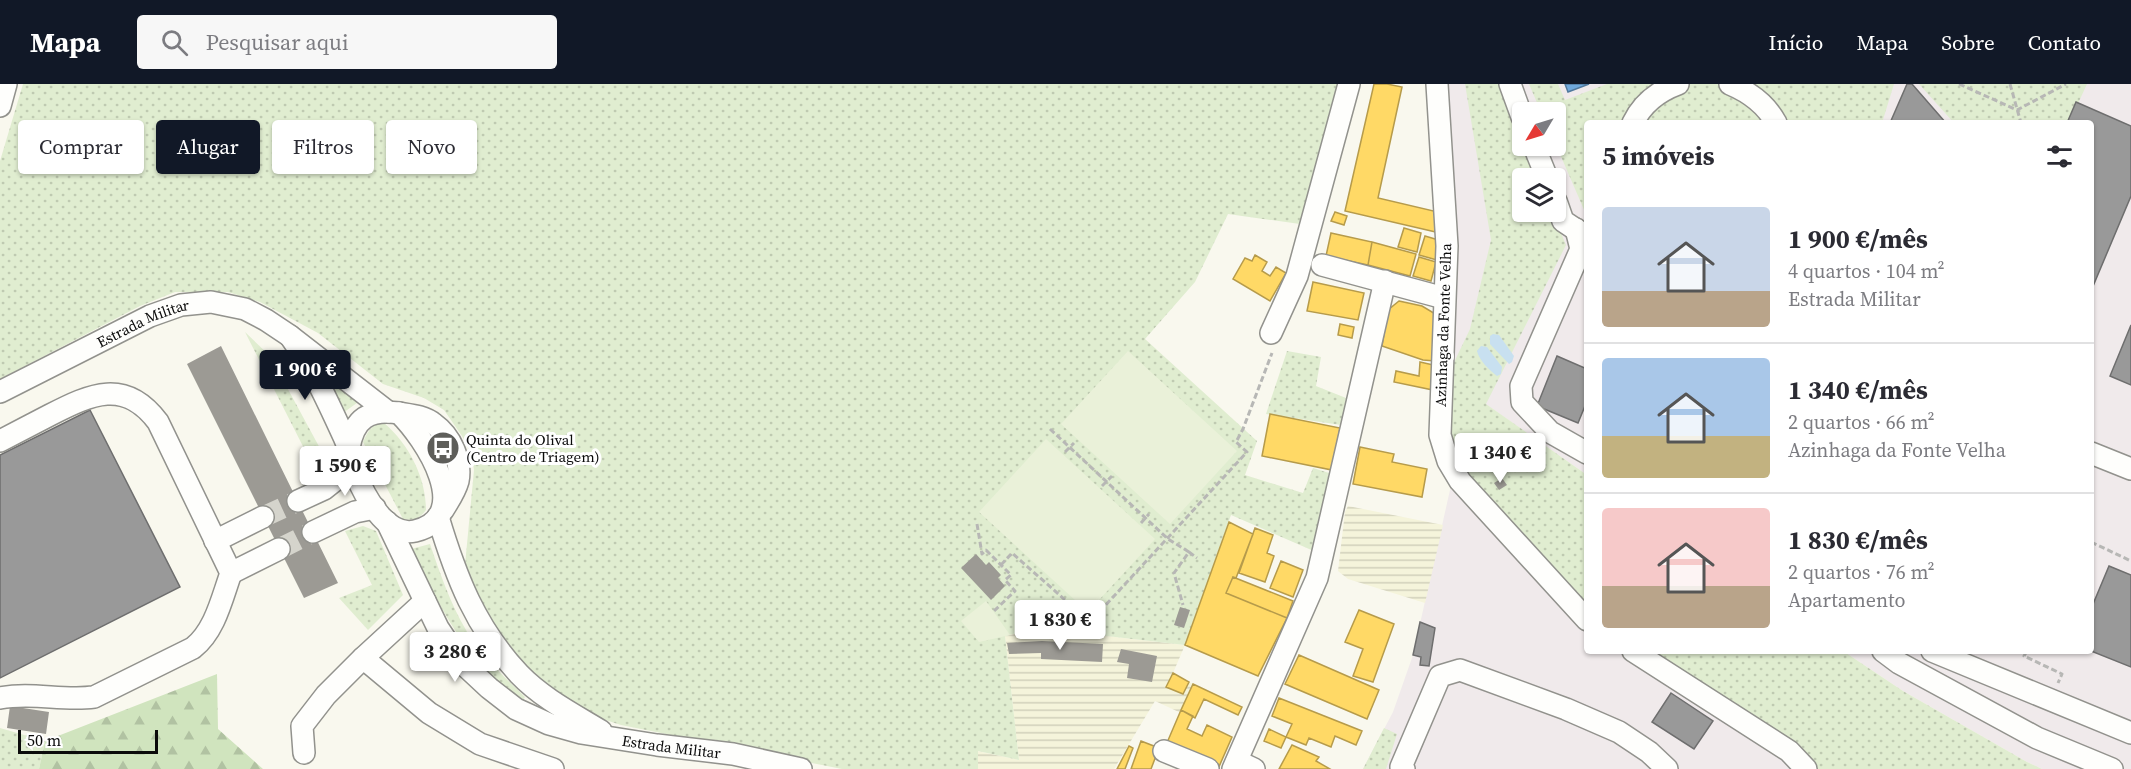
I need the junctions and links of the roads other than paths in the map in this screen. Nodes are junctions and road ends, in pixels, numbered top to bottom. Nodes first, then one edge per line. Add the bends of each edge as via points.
1 (1349, 84) edge
2 (1437, 84) edge
3 (1510, 84) edge
4 (1678, 84) edge
5 (1730, 84) edge
6 (1517, 102) edge
7 (1635, 120) edge
8 (1769, 120) edge
9 (1564, 222) edge
10 (1581, 233) edge
11 (1322, 265) dead end
12 (1385, 282) junction
13 (1444, 298) junction
14 (1271, 333) road end
15 (290, 336) junction
16 (0, 392) edge
17 (394, 413) junction
18 (0, 441) edge
19 (1584, 451) edge
20 (2094, 454) edge
21 (351, 457) junction
22 (2131, 469) edge
23 (298, 501) tunnel mouth
24 (440, 514) junction
25 (381, 515) junction
26 (263, 517) tunnel mouth
27 (313, 532) tunnel mouth
28 (215, 541) junction
29 (279, 549) tunnel mouth
30 (231, 573) junction
31 (425, 601) junction
32 (1584, 617) edge
33 (1638, 654) edge
34 (1887, 654) edge
35 (1939, 654) edge
36 (363, 658) junction
37 (0, 698) edge
38 (2131, 733) edge
39 (612, 737) junction
40 (1164, 750) dead end
41 (304, 753) dead end
42 (1241, 766) edge
43 (553, 769) edge
44 (801, 769) edge
45 (1208, 769) edge
46 (1404, 769) edge
47 (1667, 769) edge
48 (1806, 769) edge
49 (2112, 769) edge

1 - 14 street via 1297,276
2 - 13 street, Azinhaga da Fonte Velha via 1447,246
3 - 6 street
4 - 7 street via 1650,100
5 - 8 street via 1760,102
9 - 10 street
10 - 19 street via 1581,249 1521,386 1522,402 1550,432
11 - 12 street
12 - 13 street
12 - 42 street via 1317,578
13 - 32 street, Azinhaga da Fonte Velha via 1440,435 1448,461 1460,481
15 - 16 street, Estrada Militar via 245,309 211,302 181,305 150,316
15 - 17 street, Estrada Militar
15 - 21 street, Estrada Militar via 306,358
17 - 21 street via 375,413 358,423 351,435
17 - 24 street, Estrada Militar via 414,429 431,455 444,496
18 - 28 street via 82,399 97,394 124,396 146,408 158,423
20 - 22 street
21 - 23 street via 324,489
21 - 25 street, Estrada Militar via 360,484
24 - 25 street via 428,525 404,532
24 - 39 street, Estrada Militar via 460,583 485,632 520,675 562,708
25 - 27 street via 355,512
25 - 31 street, Estrada Militar
26 - 28 street
28 - 30 street
29 - 30 street
30 - 37 street via 213,622 194,648 94,697
31 - 36 street
31 - 39 street, Estrada Militar via 460,661 516,709 549,724
33 - 48 street via 1789,751
34 - 49 street via 2037,738
35 - 38 street
36 - 41 street via 326,694 303,726
36 - 43 street via 429,713 480,744
39 - 44 street, Estrada Militar via 733,754
40 - 45 street
46 - 47 street via 1401,767 1440,676 1460,670 1619,732

